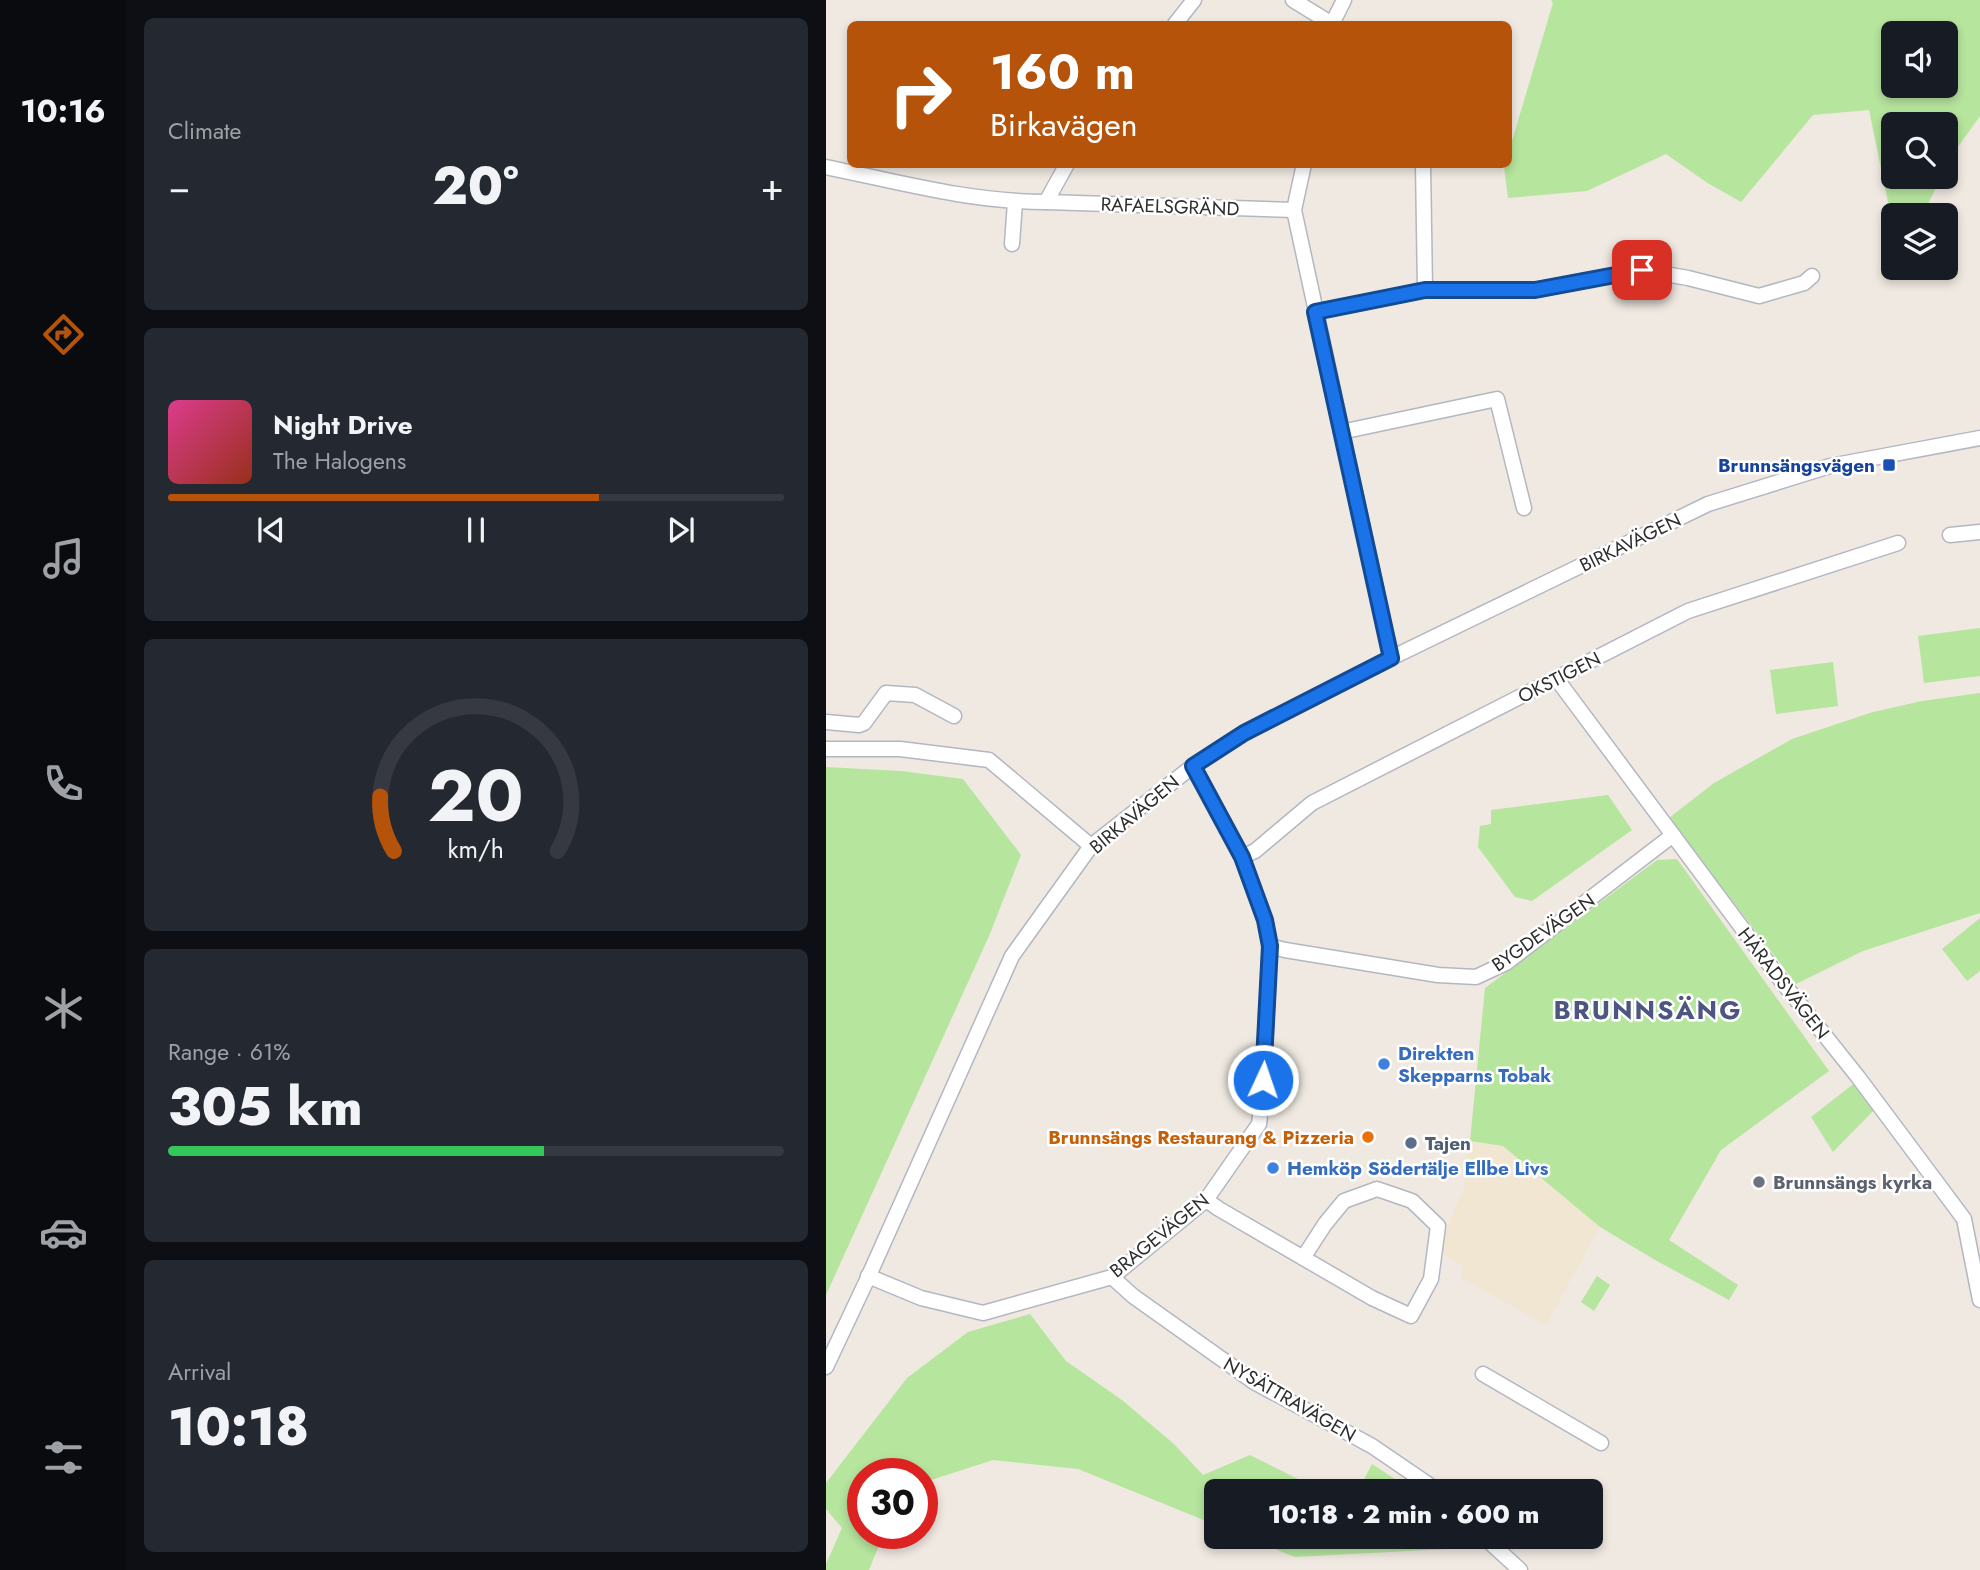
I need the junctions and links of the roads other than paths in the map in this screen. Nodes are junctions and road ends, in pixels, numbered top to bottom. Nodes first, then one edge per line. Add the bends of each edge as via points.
1 (1194, 0) edge
2 (1293, 0) edge
3 (1344, 0) edge
4 (1177, 21) edge
5 (1327, 21) edge
6 (1334, 21) edge
7 (826, 167) edge
8 (1065, 168) edge
9 (1303, 168) edge
10 (1423, 168) edge
11 (1015, 202) junction
12 (1046, 202) junction
13 (1294, 210) junction
14 (1012, 244) dead end
15 (1812, 276) dead end
16 (1425, 290) junction
17 (1315, 312) junction
18 (1341, 432) junction
19 (1980, 438) edge
20 (1524, 508) dead end
21 (1980, 532) edge
22 (1950, 535) dead end
23 (1898, 542) dead end
24 (1391, 658) junction
25 (1556, 678) junction
26 (954, 716) dead end
27 (826, 722) edge
28 (826, 749) edge
29 (1193, 766) junction
30 (1673, 835) junction
31 (1091, 846) junction
32 (1242, 857) junction
33 (1270, 946) junction
34 (1206, 1200) junction
35 (1304, 1258) junction
36 (869, 1276) junction
37 (1112, 1277) junction
38 (1980, 1300) edge
39 (826, 1367) edge
40 (1483, 1374) dead end
41 (1601, 1443) dead end
42 (1420, 1479) edge
43 (1497, 1549) edge
44 (1520, 1570) edge

1 - 4 street
2 - 5 street
3 - 6 street
7 - 11 street, RAFAELSGRÄND via 954,195
8 - 12 street
9 - 13 street
10 - 16 street
11 - 12 street, RAFAELSGRÄND
11 - 14 street
12 - 13 street, RAFAELSGRÄND
13 - 17 street
15 - 16 street via 1804,283 1759,296 1642,270 1535,290
16 - 17 street
17 - 18 street
18 - 20 street via 1497,399
18 - 24 street
19 - 24 street, BIRKAVÄGEN via 1830,466 1708,504
21 - 22 street
23 - 25 street, OKSTIGEN via 1688,611
24 - 29 street, BIRKAVÄGEN via 1244,733
25 - 30 street, HÄRADSVÄGEN
25 - 32 street, OKSTIGEN via 1312,803
26 - 27 street via 915,695 886,692 864,723
28 - 31 street via 900,749 989,760
29 - 31 street, BIRKAVÄGEN
29 - 32 street, BRAGEVÄGEN
30 - 33 street, BYGDEVÄGEN via 1506,963 1476,977 1438,975
30 - 38 street, HÄRADSVÄGEN via 1964,1219
31 - 36 street, BIRKAVÄGEN via 1012,956
32 - 33 street, BRAGEVÄGEN
33 - 34 street, BRAGEVÄGEN via 1259,1125
34 - 35 street
34 - 37 street, BRAGEVÄGEN
35 - 35 street via 1411,1316 1432,1279 1438,1226 1412,1201 1377,1189 1344,1201
36 - 37 street, BRAGEVÄGEN via 921,1298 983,1313
36 - 39 street, BIRKAVÄGEN
37 - 42 street, NYSÄTTRAVÄGEN via 1254,1382 1372,1446
40 - 41 street
43 - 44 street

